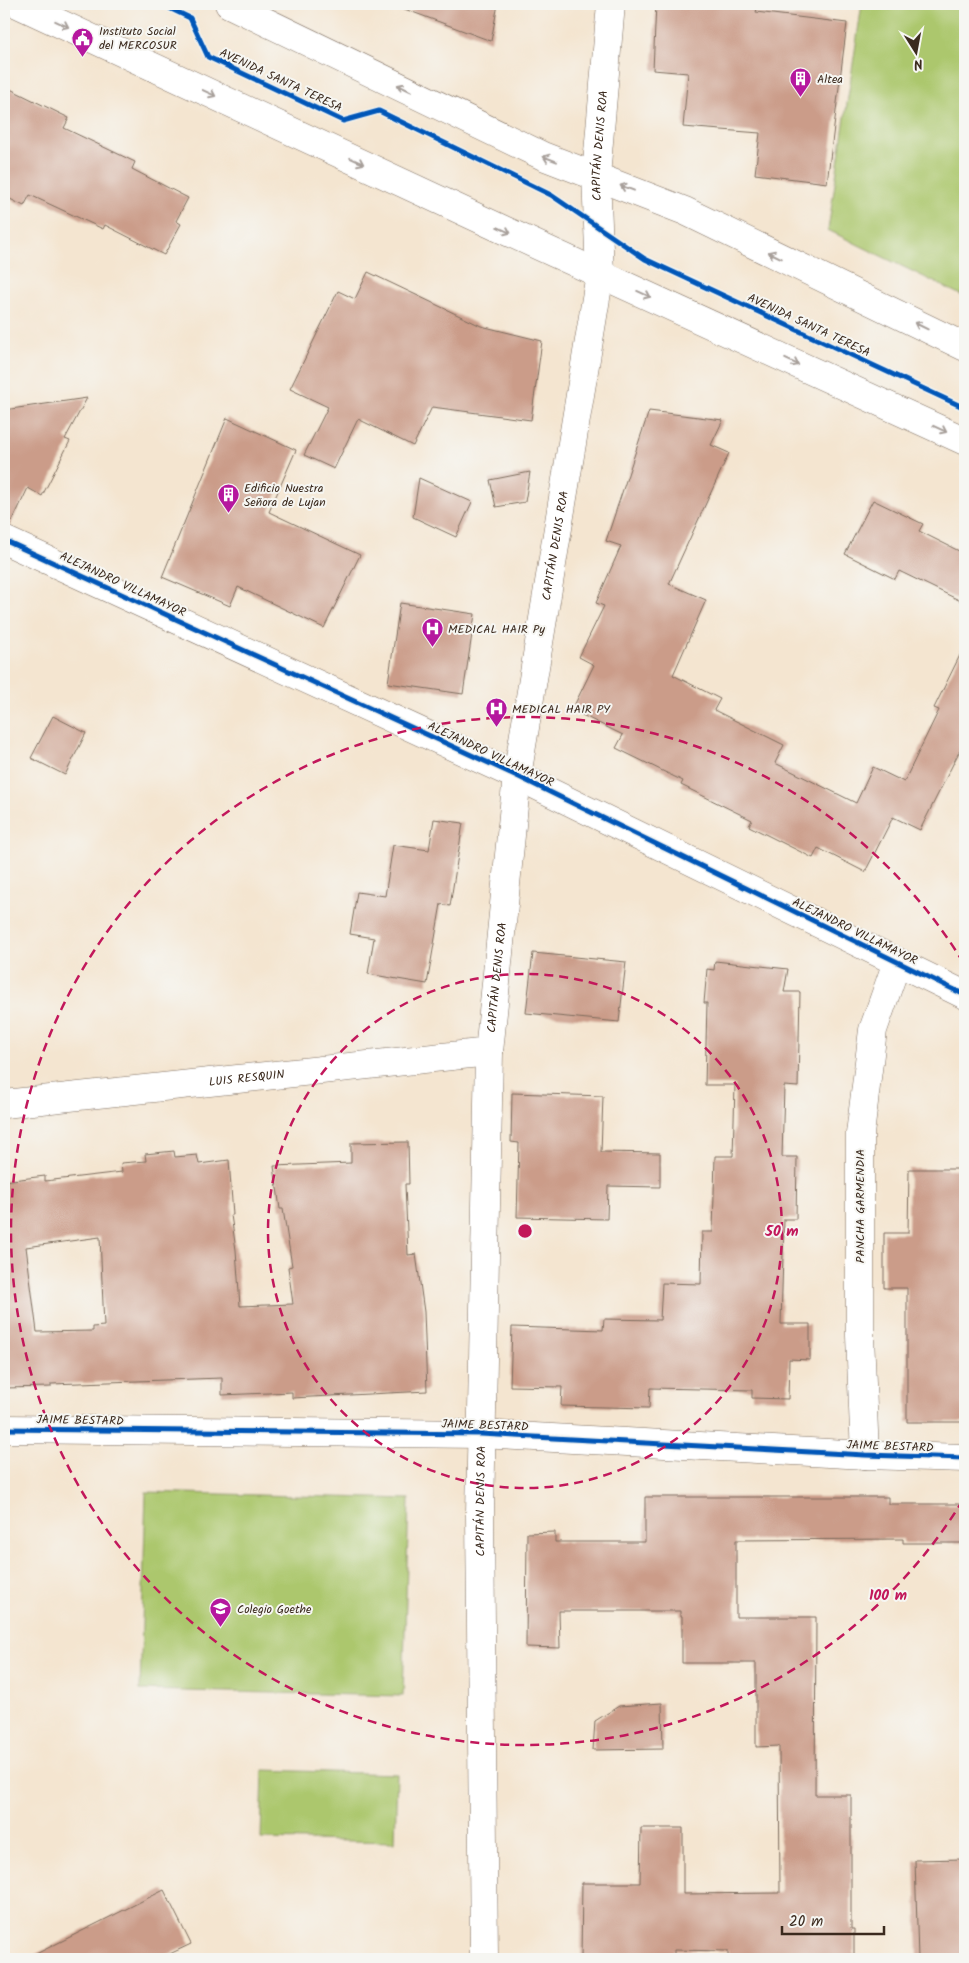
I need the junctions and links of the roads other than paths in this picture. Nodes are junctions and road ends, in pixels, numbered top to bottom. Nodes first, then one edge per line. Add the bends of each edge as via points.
1 (18, 4) edge
2 (229, 4) edge
3 (611, 4) edge
4 (596, 176) junction
5 (600, 274) junction
6 (965, 347) edge
7 (965, 441) edge
8 (4, 540) edge
9 (517, 776) junction
10 (897, 962) junction
11 (965, 995) edge
12 (489, 1052) junction
13 (4, 1104) edge
14 (4, 1429) edge
15 (481, 1434) junction
16 (865, 1455) junction
17 (965, 1458) edge
18 (484, 1959) edge

1 -> 5 main road
4 -> 2 main road via 543,156
3 - 4 main road, CAPITÁN DENIS ROA
4 - 5 main road, CAPITÁN DENIS ROA
6 -> 4 main road via 685,211
5 -> 7 main road
5 - 9 main road, CAPITÁN DENIS ROA
8 - 9 main road, ALEJANDRO VILLAMAYOR
9 - 10 main road, ALEJANDRO VILLAMAYOR
9 - 12 main road, CAPITÁN DENIS ROA
10 - 11 main road, ALEJANDRO VILLAMAYOR
10 - 16 main road, PANCHA GARMENDIA via 873,1030 860,1134 860,1336
12 - 13 main road, LUIS RESQUIN
12 - 15 main road, CAPITÁN DENIS ROA
14 - 15 main road, JAIME BESTARD
15 - 16 main road, JAIME BESTARD
15 - 18 main road, CAPITÁN DENIS ROA
16 - 17 main road, JAIME BESTARD

